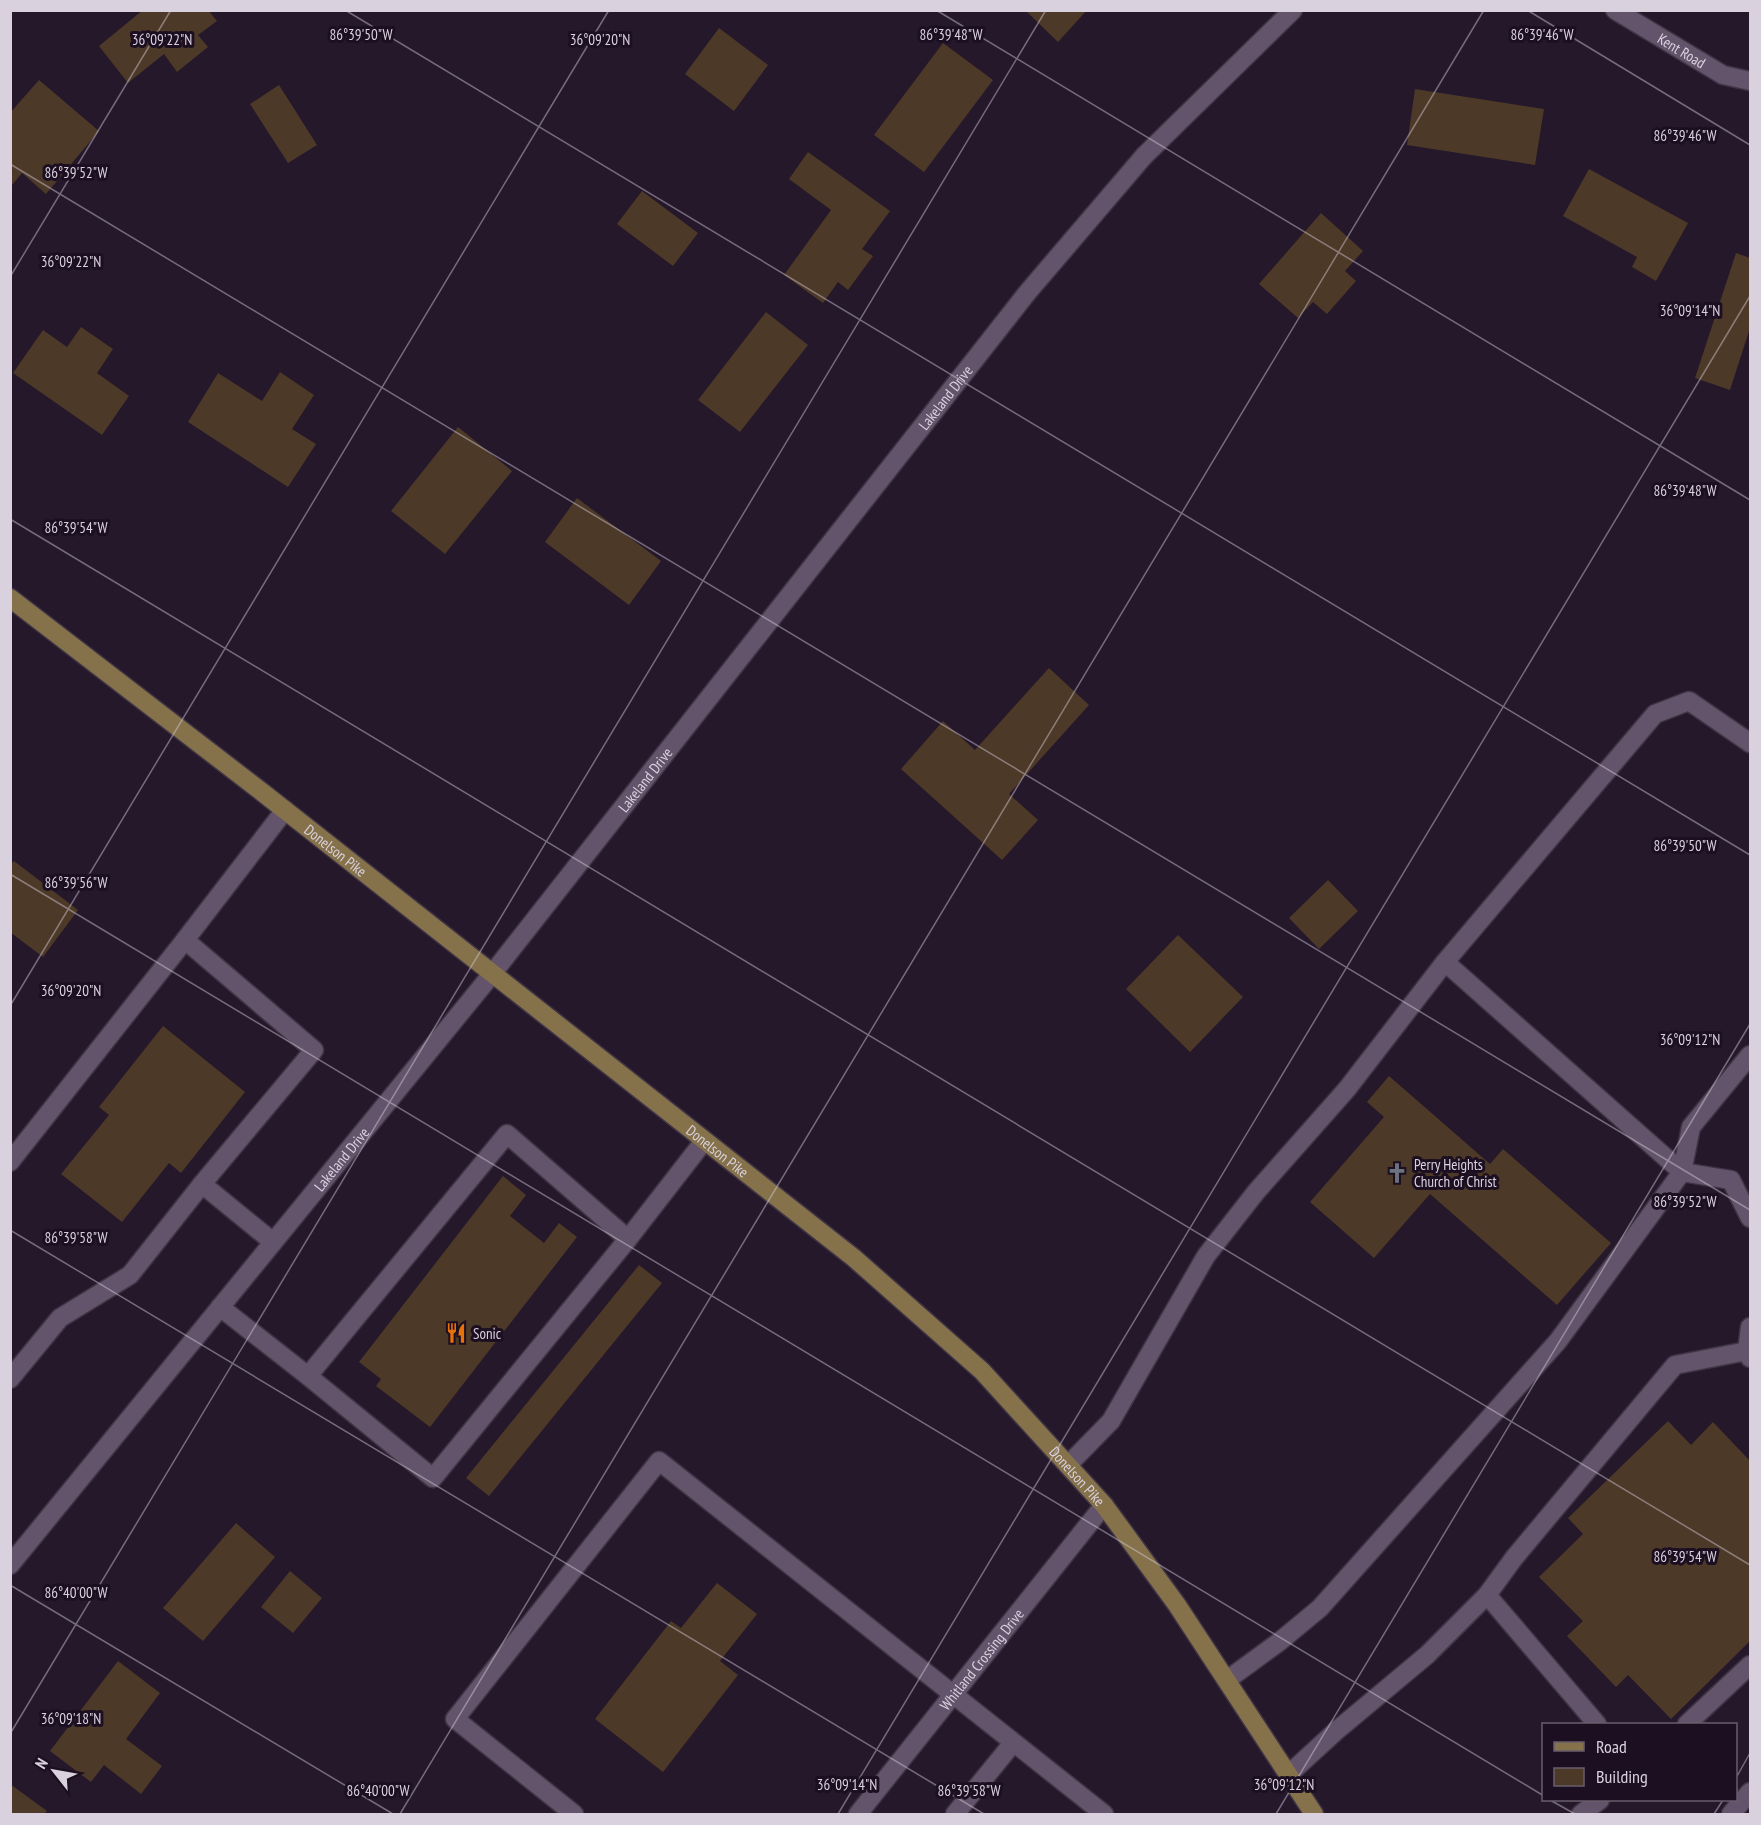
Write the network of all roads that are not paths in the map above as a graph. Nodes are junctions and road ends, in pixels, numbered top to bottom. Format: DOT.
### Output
graph roads {
  1 [pos="1293,10"];
  2 [pos="1615,10"];
  3 [pos="1750,81"];
  4 [pos="10,598"];
  5 [pos="1750,743"];
  6 [pos="285,810"];
  7 [pos="185,940"];
  8 [pos="1445,962"];
  9 [pos="492,975"];
  10 [pos="1750,1055"];
  11 [pos="704,1141"];
  12 [pos="10,1162"];
  13 [pos="1682,1172"];
  14 [pos="202,1184"];
  15 [pos="1750,1218"];
  16 [pos="628,1239"];
  17 [pos="273,1242"];
  18 [pos="220,1307"];
  19 [pos="1750,1327"];
  20 [pos="1749,1354"];
  21 [pos="308,1376"];
  22 [pos="10,1379"];
  23 [pos="1068,1465"];
  24 [pos="1104,1505"];
  25 [pos="10,1565"];
  26 [pos="1487,1595"];
  27 [pos="1750,1665"];
  28 [pos="1227,1680"];
  29 [pos="953,1695"];
  30 [pos="1595,1723"];
  31 [pos="1689,1723"];
  32 [pos="1013,1743"];
  33 [pos="1288,1775"];
  34 [pos="1750,1792"];
  35 [pos="1599,1801"];
  36 [pos="574,1815"];
  37 [pos="858,1815"];
  38 [pos="955,1815"];
  39 [pos="1104,1815"];
  40 [pos="1314,1815"];
  41 [pos="1581,1815"];
  42 [pos="1731,1815"];
  1 -- 9 [label="street, Lakeland Drive"];
  2 -- 3 [label="street, Kent Road"];
  4 -- 6 [label="main road, Donelson Pike"];
  5 -- 8 [label="street"];
  6 -- 7 [label="street"];
  6 -- 9 [label="main road, Donelson Pike"];
  7 -- 12 [label="street"];
  7 -- 14 [label="street"];
  8 -- 13 [label="street"];
  8 -- 23 [label="street"];
  9 -- 11 [label="main road, Donelson Pike"];
  9 -- 17 [label="street, Lakeland Drive"];
  10 -- 13 [label="street"];
  11 -- 16 [label="street"];
  11 -- 23 [label="main road, Donelson Pike"];
  13 -- 15 [label="street"];
  13 -- 28 [label="street"];
  14 -- 17 [label="street"];
  14 -- 22 [label="street"];
  16 -- 21 [label="street"];
  16 -- 21 [label="street"];
  17 -- 18 [label="street, Lakeland Drive"];
  18 -- 21 [label="street"];
  18 -- 25 [label="street, Lakeland Drive"];
  19 -- 20 [label="street"];
  20 -- 26 [label="street"];
  23 -- 24 [label="main road, Donelson Pike"];
  24 -- 28 [label="main road, Donelson Pike"];
  24 -- 29 [label="street, Whitland Crossing Drive"];
  26 -- 30 [label="street"];
  26 -- 33 [label="street"];
  27 -- 31 [label="street"];
  28 -- 33 [label="main road, Donelson Pike"];
  29 -- 32 [label="street"];
  29 -- 36 [label="street"];
  29 -- 37 [label="street, Whitland Crossing Drive"];
  32 -- 38 [label="street"];
  32 -- 39 [label="street"];
  33 -- 40 [label="main road, Donelson Pike"];
  34 -- 42 [label="street"];
  35 -- 41 [label="street"];
}
